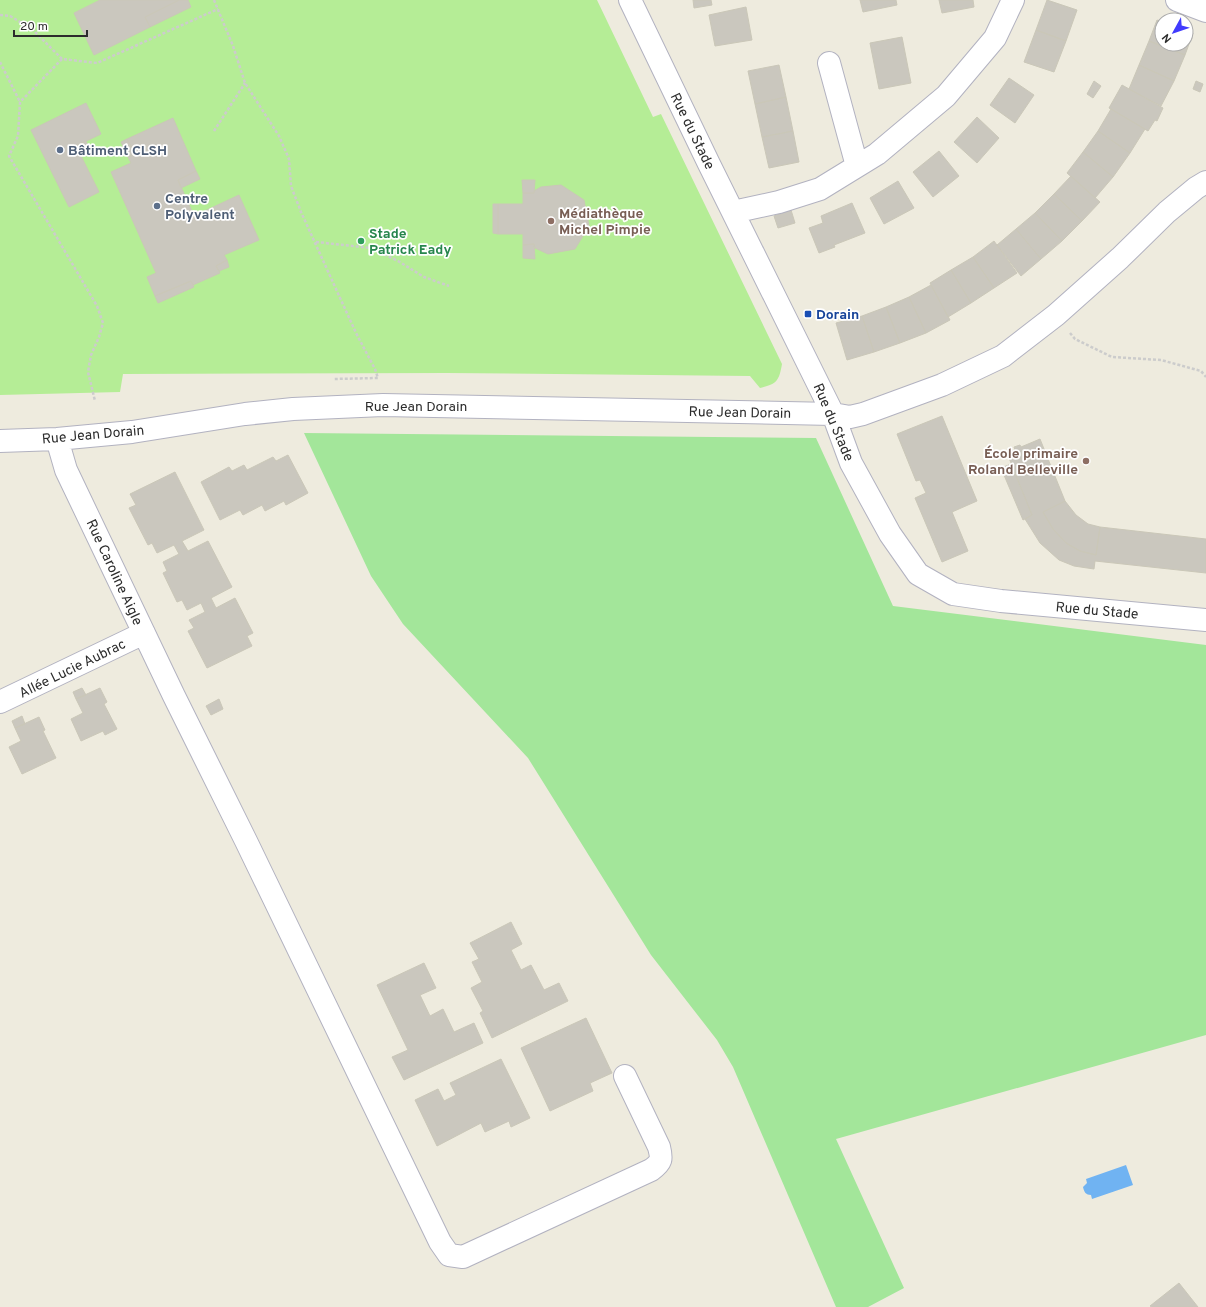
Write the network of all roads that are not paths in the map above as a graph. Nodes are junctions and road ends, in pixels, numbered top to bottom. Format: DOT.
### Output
graph roads {
  1 [pos="630,0"];
  2 [pos="1013,0"];
  3 [pos="1177,0"];
  4 [pos="1206,10"];
  5 [pos="829,63"];
  6 [pos="858,166"];
  7 [pos="1206,182"];
  8 [pos="733,212"];
  9 [pos="833,414"];
  10 [pos="57,439"];
  11 [pos="0,441"];
  12 [pos="1206,620"];
  13 [pos="144,633"];
  14 [pos="0,702"];
  15 [pos="625,1076"];
  1 -- 8 [label="street, Rue du Stade"];
  2 -- 6 [label="street"];
  3 -- 4 [label="street"];
  5 -- 6 [label="street"];
  6 -- 8 [label="street"];
  7 -- 9 [label="street, Rue Jean Dorain"];
  8 -- 9 [label="street, Rue du Stade"];
  9 -- 10 [label="street, Rue Jean Dorain"];
  9 -- 12 [label="street, Rue du Stade"];
  10 -- 11 [label="street, Rue Jean Dorain"];
  10 -- 13 [label="street, Rue Caroline Aigle"];
  13 -- 14 [label="street, Allée Lucie Aubrac"];
  13 -- 15 [label="street, Rue Caroline Aigle"];
}
